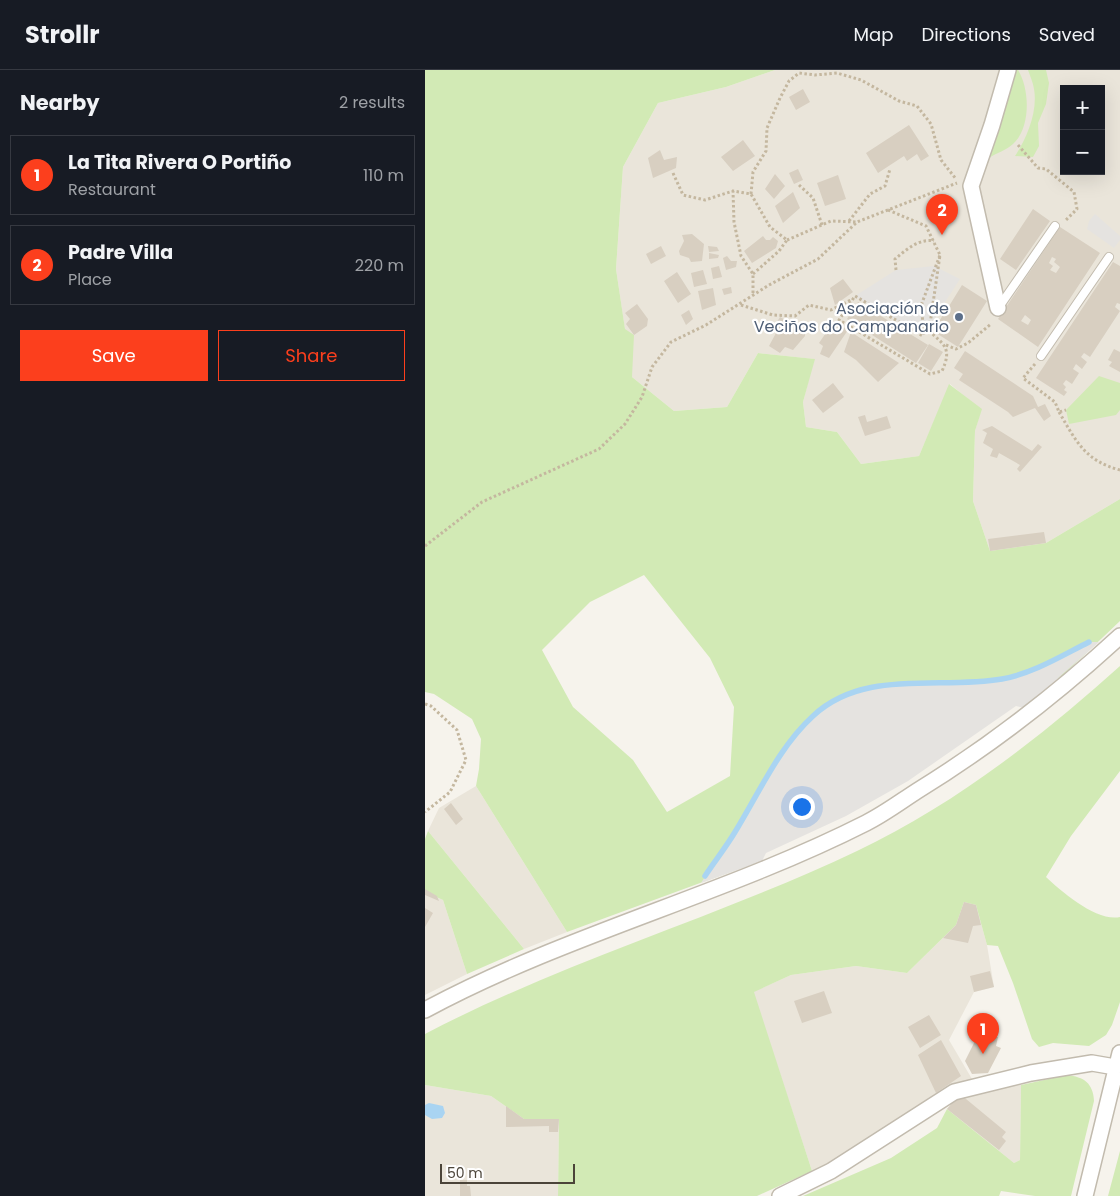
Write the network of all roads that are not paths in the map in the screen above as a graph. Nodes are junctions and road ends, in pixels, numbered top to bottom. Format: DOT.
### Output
graph roads {
  1 [pos="1007,70"];
  2 [pos="1055,226"];
  3 [pos="1109,257"];
  4 [pos="998,308"];
  5 [pos="1041,356"];
  6 [pos="1120,636"];
  7 [pos="425,1010"];
  8 [pos="1118,1060"];
  9 [pos="780,1196"];
  10 [pos="1085,1196"];
  1 -- 4 [label="street"];
  2 -- 4 [label="lane"];
  3 -- 5 [label="lane"];
  6 -- 7 [label="street"];
  8 -- 9 [label="street"];
  8 -- 10 [label="street"];
}
